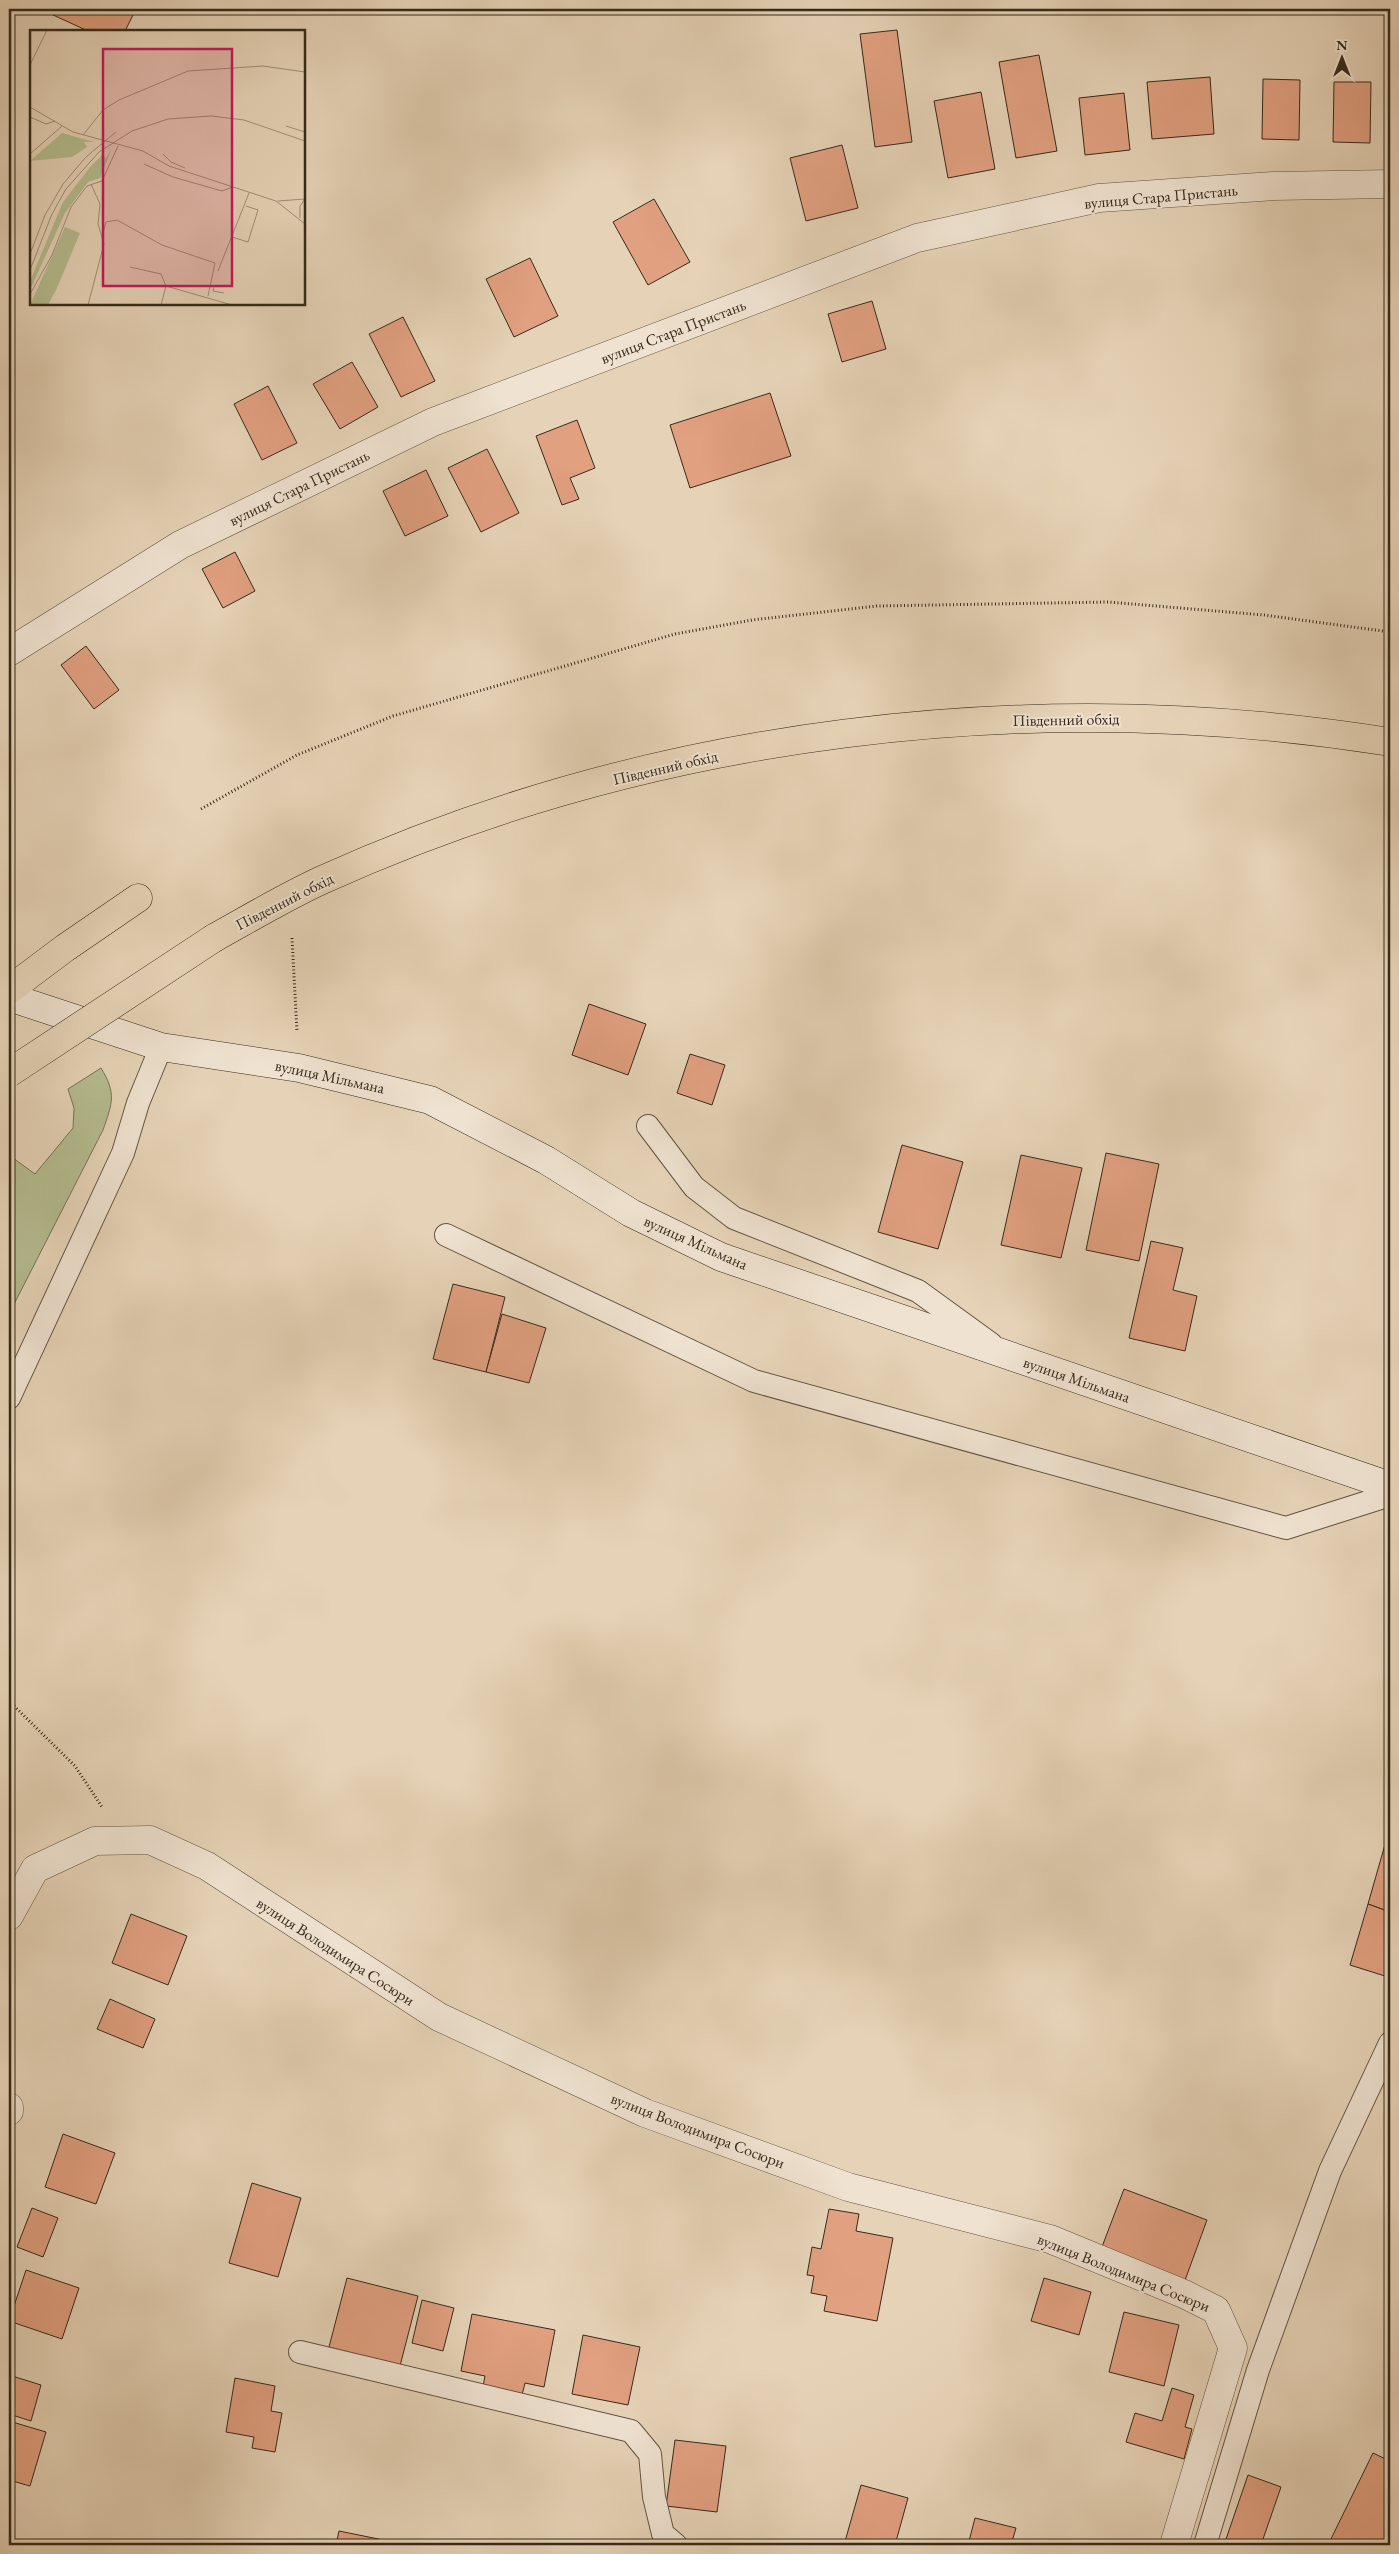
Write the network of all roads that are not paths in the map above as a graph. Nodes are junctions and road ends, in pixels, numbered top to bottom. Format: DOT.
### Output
graph roads {
  1 [pos="1390,184"];
  2 [pos="9,652"];
  3 [pos="1390,742"];
  4 [pos="138,898"];
  5 [pos="9,990"];
  6 [pos="9,997"];
  7 [pos="161,1047"];
  8 [pos="9,1073"];
  9 [pos="648,1126"];
  10 [pos="446,1235"];
  11 [pos="1004,1354"];
  12 [pos="9,1398"];
  13 [pos="1390,1486"];
  14 [pos="1390,1495"];
  15 [pos="9,1916"];
  16 [pos="1390,2043"];
  17 [pos="9,2107"];
  18 [pos="9,2111"];
  19 [pos="300,2352"];
  20 [pos="676,2545"];
  21 [pos="1174,2545"];
  22 [pos="1205,2545"];
  1 -- 2 [label="street, вулиця Стара Пристань"];
  3 -- 8 [label="main road, Південний обхід, bridge"];
  4 -- 5 [label="main road"];
  6 -- 7 [label="street, вулиця Мільмана"];
  7 -- 11 [label="street, вулиця Мільмана"];
  7 -- 12 [label="lane"];
  9 -- 11 [label="lane"];
  10 -- 14 [label="lane"];
  11 -- 13 [label="street, вулиця Мільмана"];
  15 -- 21 [label="street, вулиця Володимира Сосюри"];
  16 -- 22 [label="lane"];
  17 -- 18 [label="street"];
  19 -- 20 [label="lane"];
}
